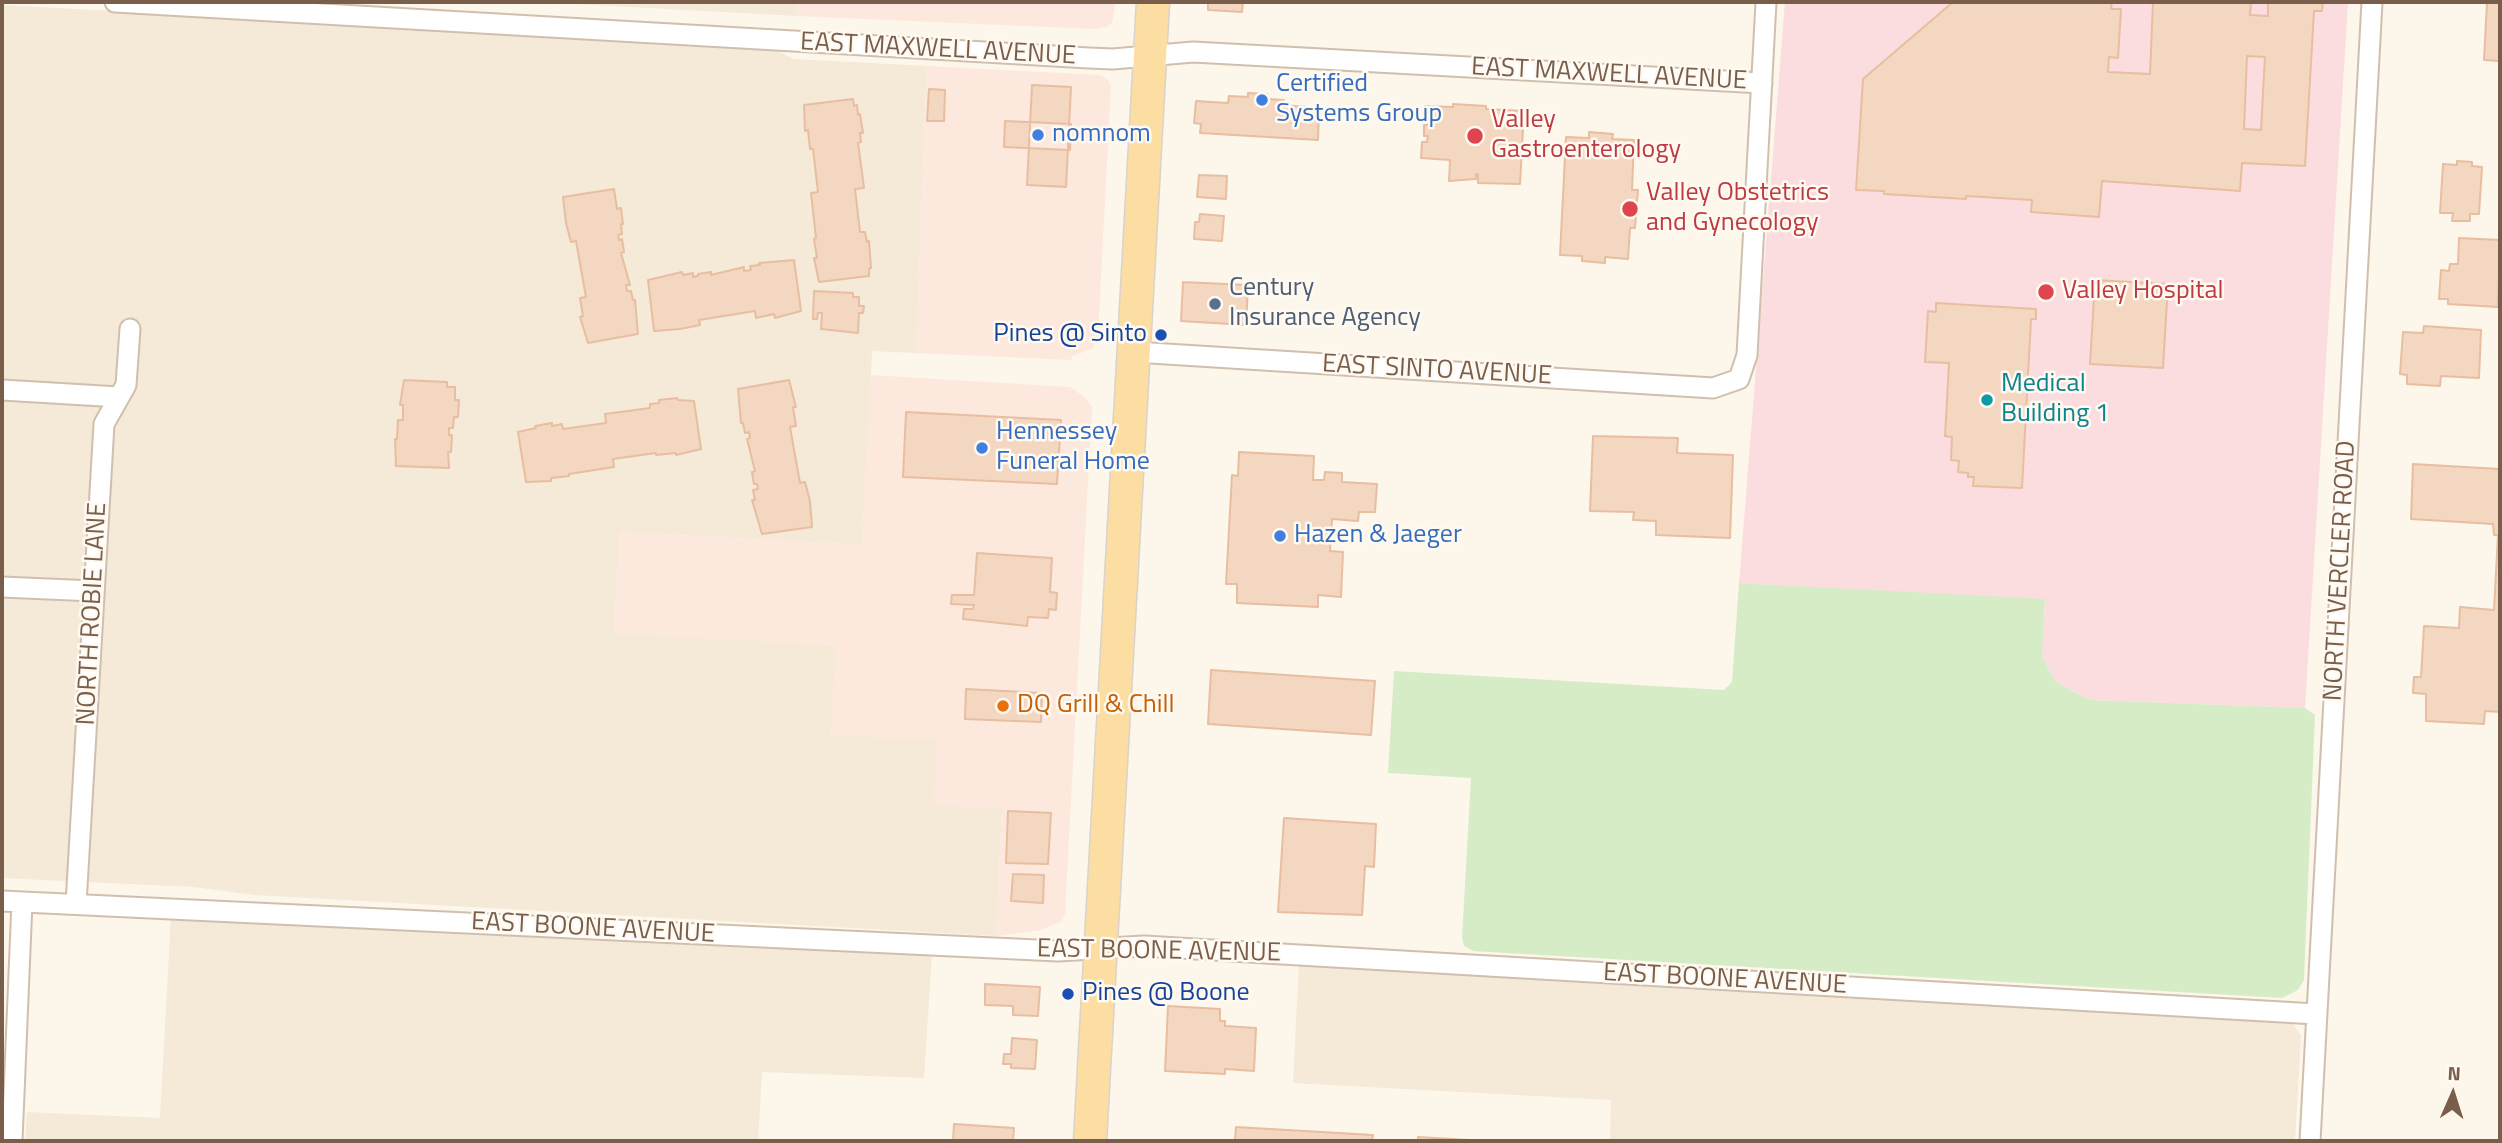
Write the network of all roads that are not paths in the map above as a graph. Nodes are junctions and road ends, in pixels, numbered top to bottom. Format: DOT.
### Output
graph roads {
  1 [pos="115,2"];
  2 [pos="1153,2"];
  3 [pos="1766,2"];
  4 [pos="2372,2"];
  5 [pos="1150,55"];
  6 [pos="1762,83"];
  7 [pos="130,329"];
  8 [pos="1133,352"];
  9 [pos="2,390"];
  10 [pos="119,397"];
  11 [pos="2,587"];
  12 [pos="94,591"];
  13 [pos="2,901"];
  14 [pos="22,902"];
  15 [pos="76,904"];
  16 [pos="1101,947"];
  17 [pos="2316,1014"];
  18 [pos="12,1141"];
  19 [pos="1090,1141"];
  20 [pos="2310,1141"];
  1 -- 5 [label="street, EAST MAXWELL AVENUE"];
  2 -- 5 [label="main road"];
  3 -- 6 [label="street"];
  4 -- 17 [label="street, NORTH VERCLER ROAD"];
  5 -- 6 [label="street, EAST MAXWELL AVENUE"];
  5 -- 8 [label="main road"];
  6 -- 8 [label="street, EAST SINTO AVENUE"];
  7 -- 10 [label="street, NORTH ROBIE LANE"];
  8 -- 16 [label="main road"];
  9 -- 10 [label="street"];
  10 -- 12 [label="street, NORTH ROBIE LANE"];
  11 -- 12 [label="street"];
  12 -- 15 [label="street, NORTH ROBIE LANE"];
  13 -- 14 [label="street, EAST BOONE AVENUE"];
  14 -- 15 [label="street, EAST BOONE AVENUE"];
  14 -- 18 [label="street"];
  15 -- 16 [label="street, EAST BOONE AVENUE"];
  16 -- 17 [label="street, EAST BOONE AVENUE"];
  16 -- 19 [label="main road"];
  17 -- 20 [label="street, NORTH VERCLER ROAD"];
}
